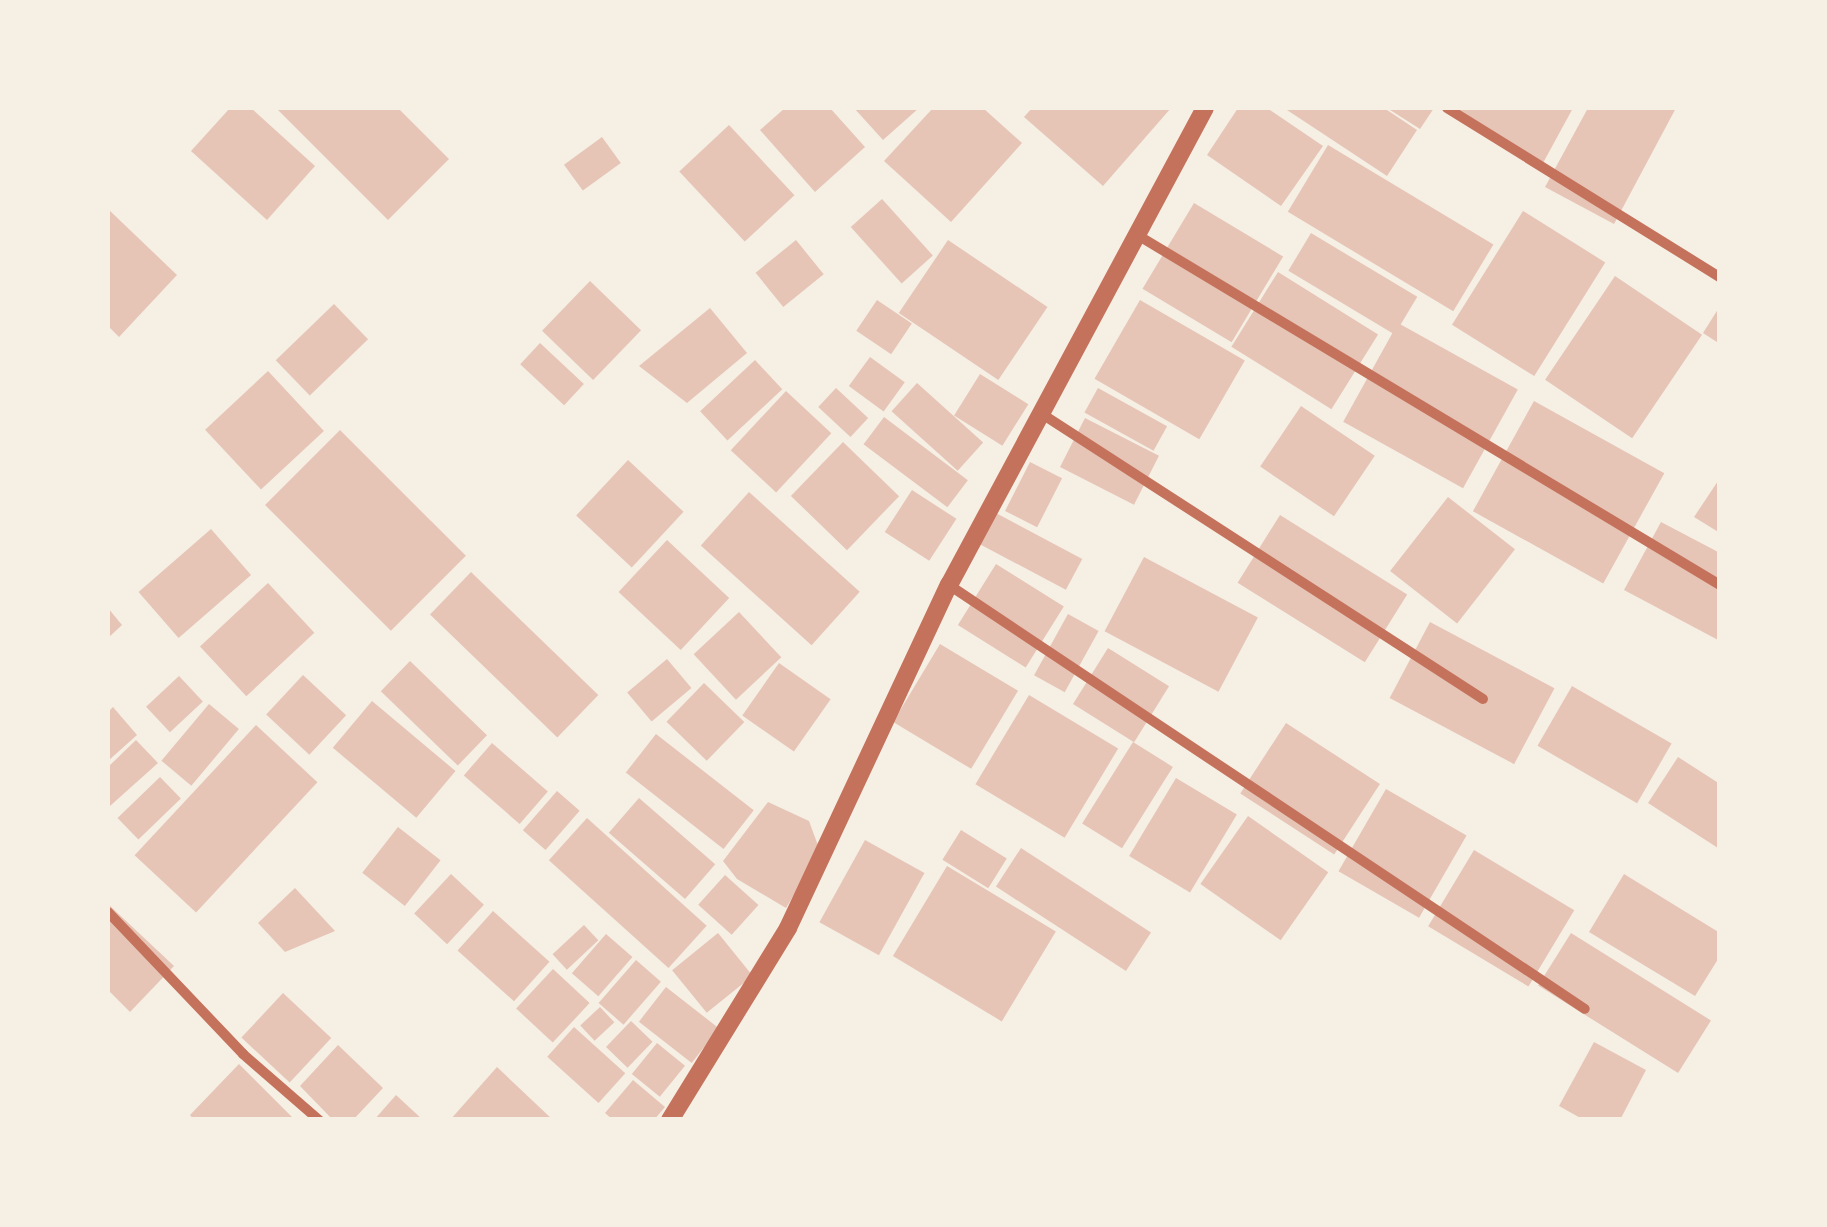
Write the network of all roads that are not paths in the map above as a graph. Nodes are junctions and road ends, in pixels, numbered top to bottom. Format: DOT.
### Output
graph roads {
  1 [pos="1205,108"];
  2 [pos="1447,108"];
  3 [pos="1139,236"];
  4 [pos="1720,278"];
  5 [pos="1042,414"];
  6 [pos="949,584"];
  7 [pos="1720,585"];
  8 [pos="1483,699"];
  9 [pos="108,912"];
  10 [pos="1585,1008"];
  11 [pos="319,1120"];
  12 [pos="670,1120"];
  1 -- 3 [label="street"];
  2 -- 4 [label="street"];
  3 -- 5 [label="street"];
  3 -- 7 [label="street"];
  5 -- 6 [label="street"];
  5 -- 8 [label="street"];
  6 -- 10 [label="street"];
  6 -- 12 [label="street"];
  9 -- 11 [label="street"];
}
